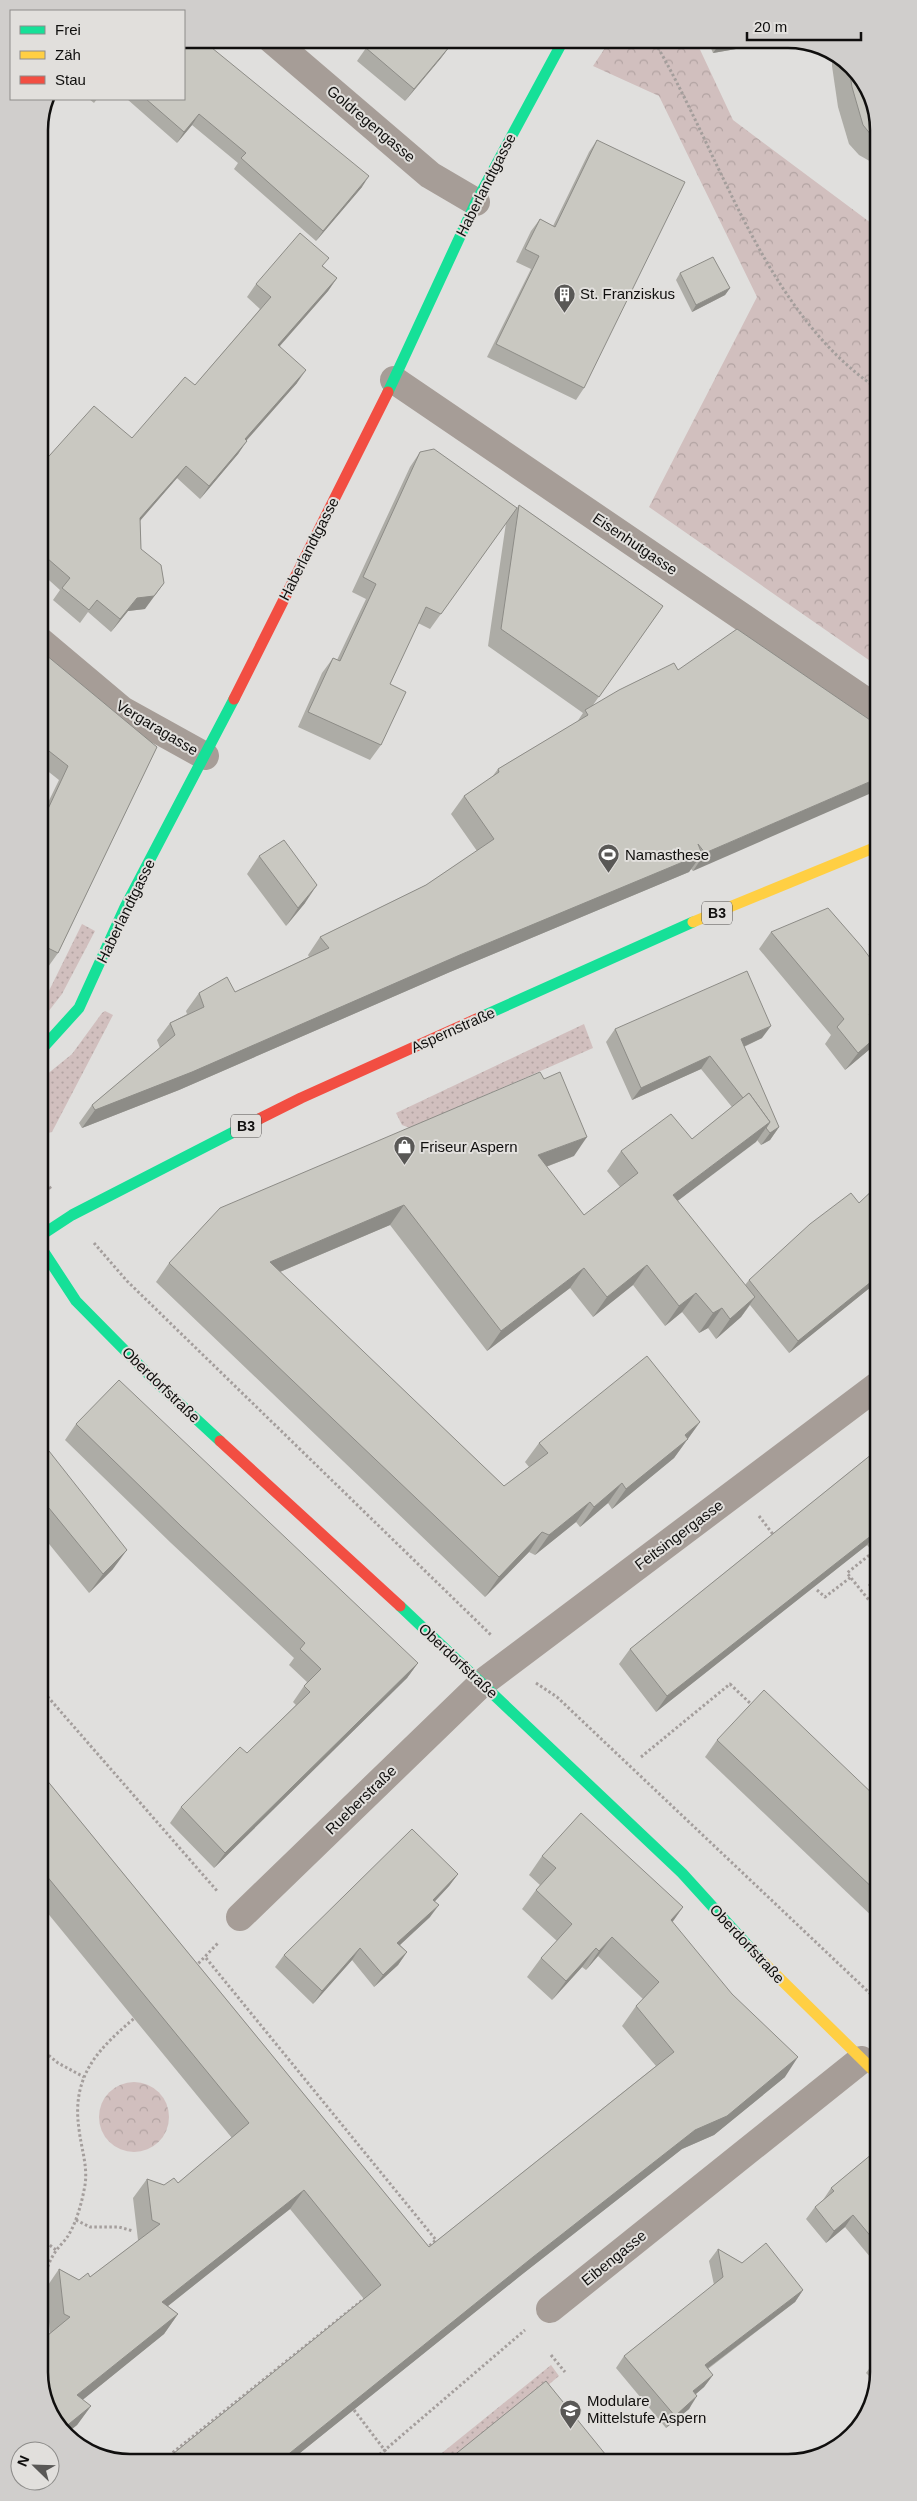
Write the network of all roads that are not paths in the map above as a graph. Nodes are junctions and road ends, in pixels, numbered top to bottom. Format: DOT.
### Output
graph roads {
  1 [pos="282,48"];
  2 [pos="559,48"];
  3 [pos="476,202"];
  4 [pos="394,380"];
  5 [pos="48,648"];
  6 [pos="870,704"];
  7 [pos="205,756"];
  8 [pos="870,849"];
  9 [pos="48,1042"];
  10 [pos="48,1231"];
  11 [pos="48,1258"];
  12 [pos="870,1391"];
  13 [pos="482,1683"];
  14 [pos="240,1918"];
  15 [pos="869,2067"];
  16 [pos="550,2308"];
  1 -- 3 [label="street, Goldregengasse"];
  2 -- 3 [label="street, Haberlandtgasse"];
  3 -- 4 [label="street, Haberlandtgasse"];
  4 -- 6 [label="street, Eisenhutgasse"];
  4 -- 7 [label="street, Haberlandtgasse"];
  5 -- 7 [label="street, Vergaragasse"];
  7 -- 9 [label="street, Haberlandtgasse"];
  8 -- 10 [label="street, Aspernstraße / B3"];
  11 -- 13 [label="street, Oberdorfstraße"];
  12 -- 13 [label="street, Feitsingergasse"];
  13 -- 14 [label="street, Rueberstraße"];
  13 -- 15 [label="street, Oberdorfstraße"];
  15 -- 16 [label="street, Eibengasse"];
}
